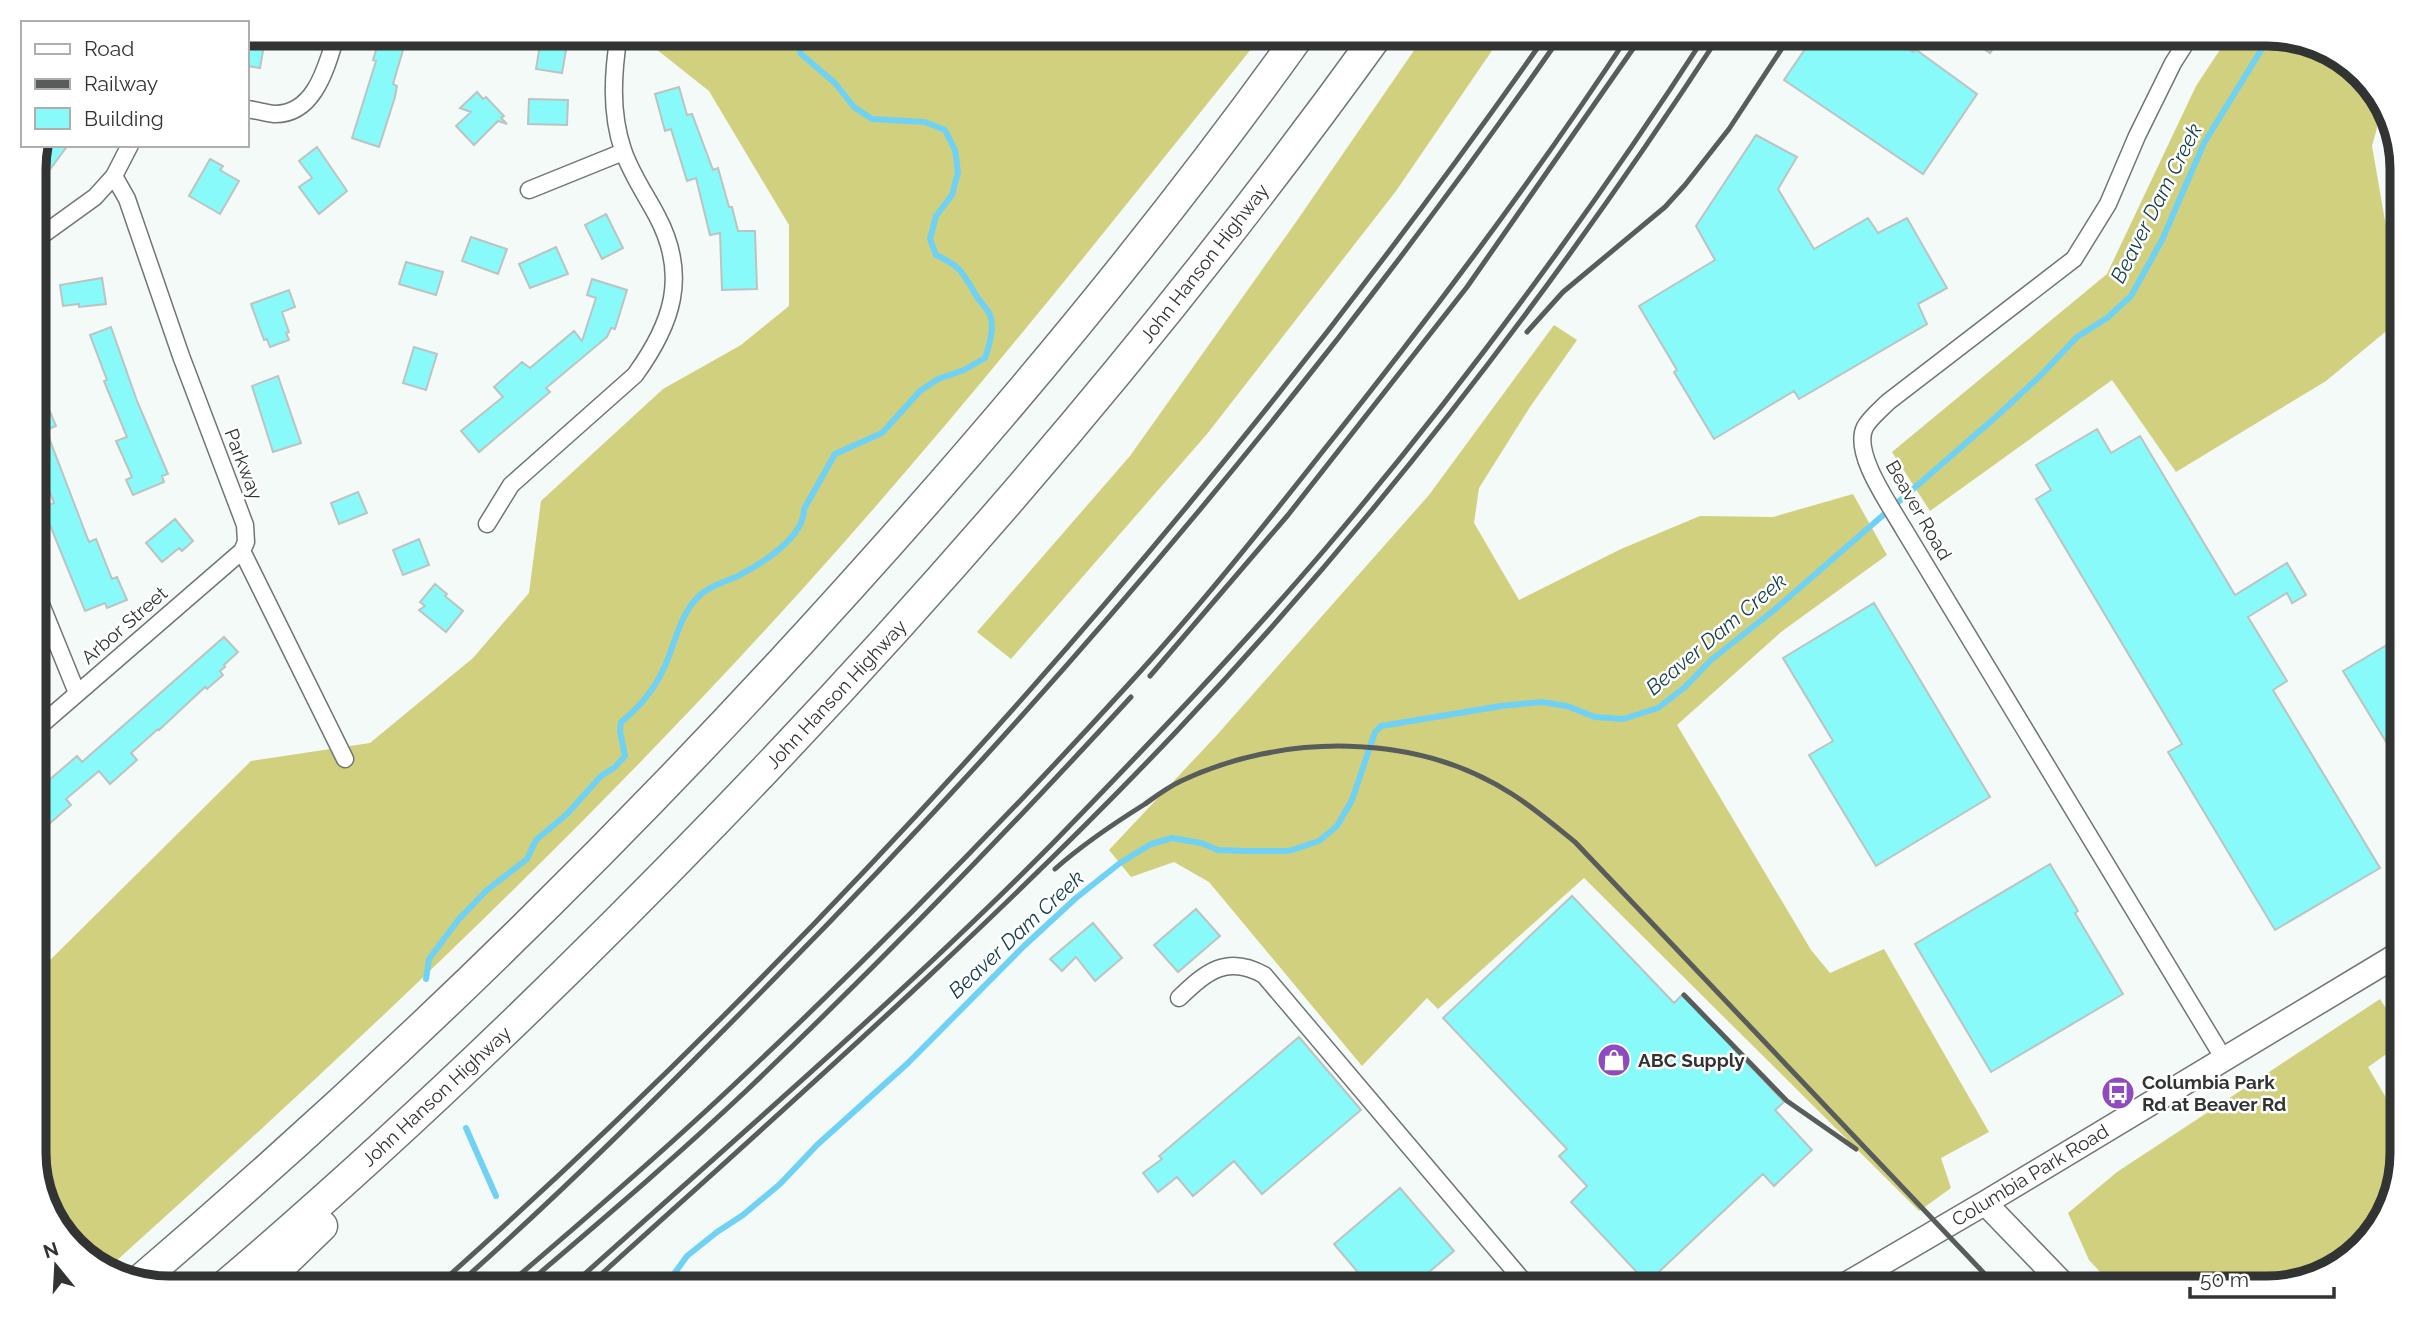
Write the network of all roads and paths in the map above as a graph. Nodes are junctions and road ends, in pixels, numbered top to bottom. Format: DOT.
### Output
graph roads {
  1 [pos="332,46"];
  2 [pos="618,46"];
  3 [pos="1291,46"];
  4 [pos="1369,46"];
  5 [pos="2184,46"];
  6 [pos="248,109"];
  7 [pos="129,147"];
  8 [pos="623,152"];
  9 [pos="114,176"];
  10 [pos="529,190"];
  11 [pos="46,232"];
  12 [pos="487,524"];
  13 [pos="242,551"];
  14 [pos="46,617"];
  15 [pos="77,693"];
  16 [pos="46,720"];
  17 [pos="345,760"];
  18 [pos="584,956"];
  19 [pos="2390,959"];
  20 [pos="1179,998"];
  21 [pos="2224,1059"];
  22 [pos="1985,1203"];
  23 [pos="147,1274"];
  24 [pos="236,1276"];
  25 [pos="271,1276"];
  26 [pos="1519,1276"];
  27 [pos="1860,1276"];
  28 [pos="2055,1276"];
  1 -- 6 [label="street"];
  2 -- 8 [label="street"];
  3 -- 23 [label="highway"];
  4 -- 18 [label="highway, John Hanson Highway"];
  5 -- 21 [label="street, Beaver Road"];
  7 -- 9 [label="street"];
  8 -- 10 [label="street"];
  8 -- 12 [label="street"];
  9 -- 11 [label="street"];
  9 -- 13 [label="street, Parkway"];
  13 -- 15 [label="street, Arbor Street"];
  13 -- 17 [label="street, Parkway"];
  14 -- 15 [label="street"];
  15 -- 16 [label="street, Arbor Street"];
  18 -- 24 [label="highway, John Hanson Highway"];
  18 -- 25 [label="highway"];
  19 -- 21 [label="street, Columbia Park Road"];
  20 -- 26 [label="street"];
  21 -- 22 [label="street, Columbia Park Road"];
  22 -- 27 [label="street, Columbia Park Road"];
  22 -- 28 [label="street"];
}
